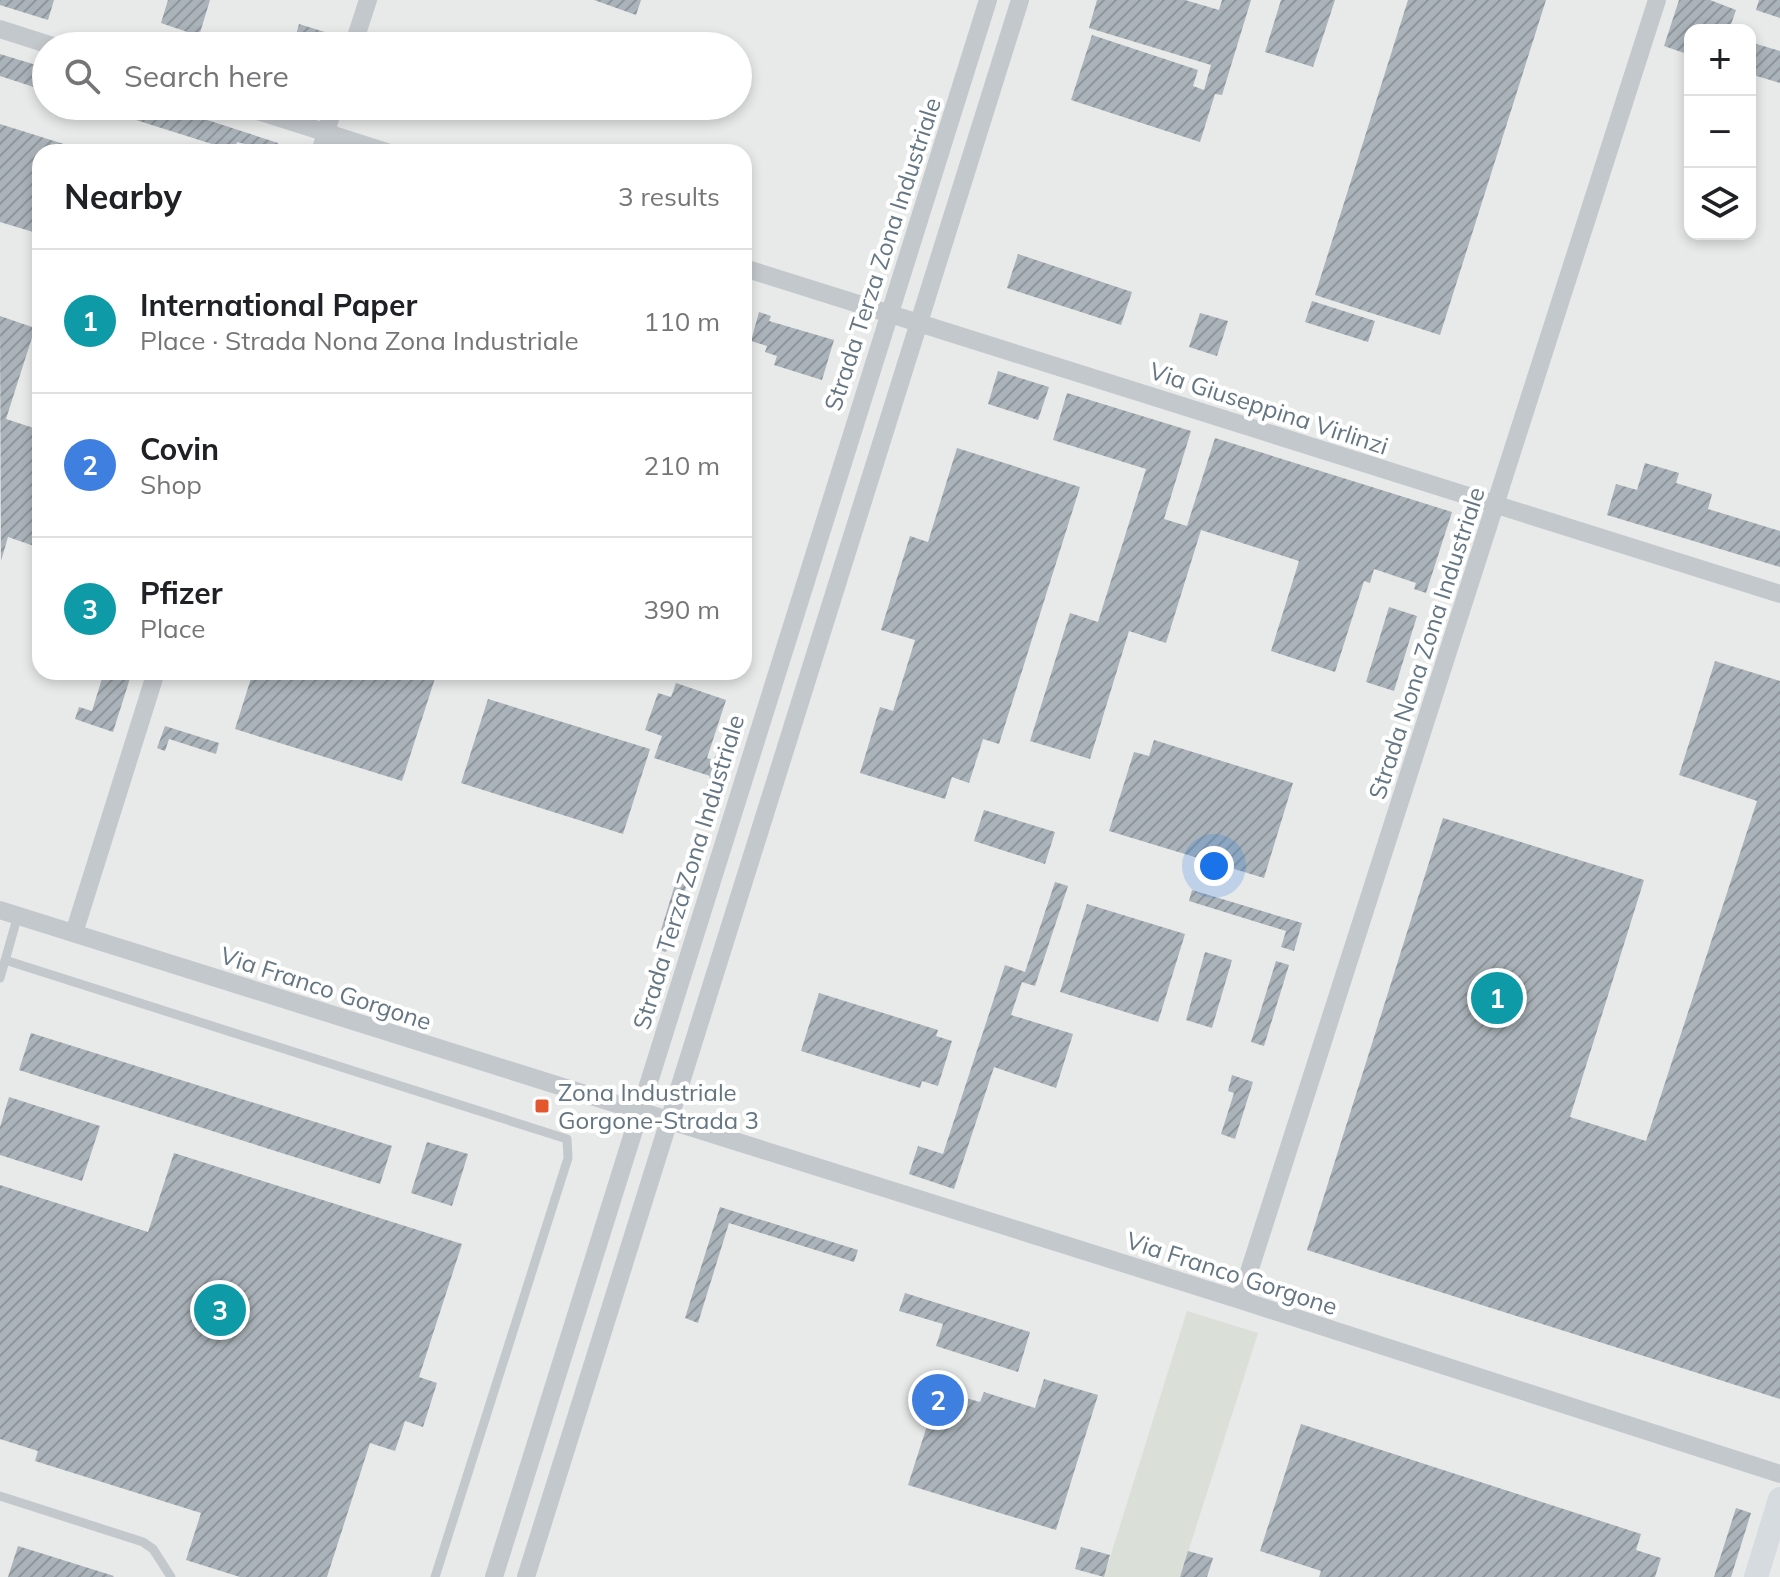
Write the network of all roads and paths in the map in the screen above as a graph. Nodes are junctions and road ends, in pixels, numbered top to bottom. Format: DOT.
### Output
graph roads {
  1 [pos="368,0"];
  2 [pos="988,0"];
  3 [pos="1020,0"];
  4 [pos="1657,0"];
  5 [pos="0,29"];
  6 [pos="358,32"];
  7 [pos="32,39"];
  8 [pos="286,120"];
  9 [pos="330,120"];
  10 [pos="326,133"];
  11 [pos="323,144"];
  12 [pos="361,144"];
  13 [pos="752,270"];
  14 [pos="889,313"];
  15 [pos="919,322"];
  16 [pos="1495,505"];
  17 [pos="1780,594"];
  18 [pos="153,680"];
  19 [pos="9,912"];
  20 [pos="74,933"];
  21 [pos="5,960"];
  22 [pos="0,978"];
  23 [pos="637,1112"];
  24 [pos="668,1122"];
  25 [pos="1240,1300"];
  26 [pos="1780,1474"];
  27 [pos="0,1496"];
  28 [pos="1780,1499"];
  29 [pos="171,1577"];
  30 [pos="435,1577"];
  31 [pos="494,1577"];
  32 [pos="526,1577"];
  33 [pos="1756,1577"];
  1 -- 6 [label="street"];
  2 -- 14 [label="street, Strada Terza Zona Industriale"];
  3 -- 15 [label="street"];
  4 -- 16 [label="street, Strada Nona Zona Industriale"];
  5 -- 7 [label="street"];
  8 -- 10 [label="street"];
  9 -- 10 [label="street"];
  10 -- 11 [label="street"];
  10 -- 12 [label="street"];
  13 -- 14 [label="street, Via Giuseppina Virlinzi"];
  14 -- 15 [label="street, Via Giuseppina Virlinzi"];
  14 -- 23 [label="street, Strada Terza Zona Industriale"];
  15 -- 16 [label="street, Via Giuseppina Virlinzi"];
  15 -- 24 [label="street"];
  16 -- 17 [label="street, Via Giuseppina Virlinzi"];
  16 -- 25 [label="street, Strada Nona Zona Industriale"];
  18 -- 20 [label="street"];
  19 -- 20 [label="street, Via Franco Gorgone"];
  19 -- 21 [label="lane"];
  20 -- 23 [label="street, Via Franco Gorgone"];
  21 -- 22 [label="lane"];
  21 -- 30 [label="lane"];
  23 -- 24 [label="street, Via Franco Gorgone"];
  23 -- 31 [label="street, Strada Terza Zona Industriale"];
  24 -- 25 [label="street, Via Franco Gorgone"];
  24 -- 32 [label="street"];
  25 -- 26 [label="street, Via Franco Gorgone"];
  27 -- 29 [label="lane"];
  28 -- 33 [label="main road"];
}
